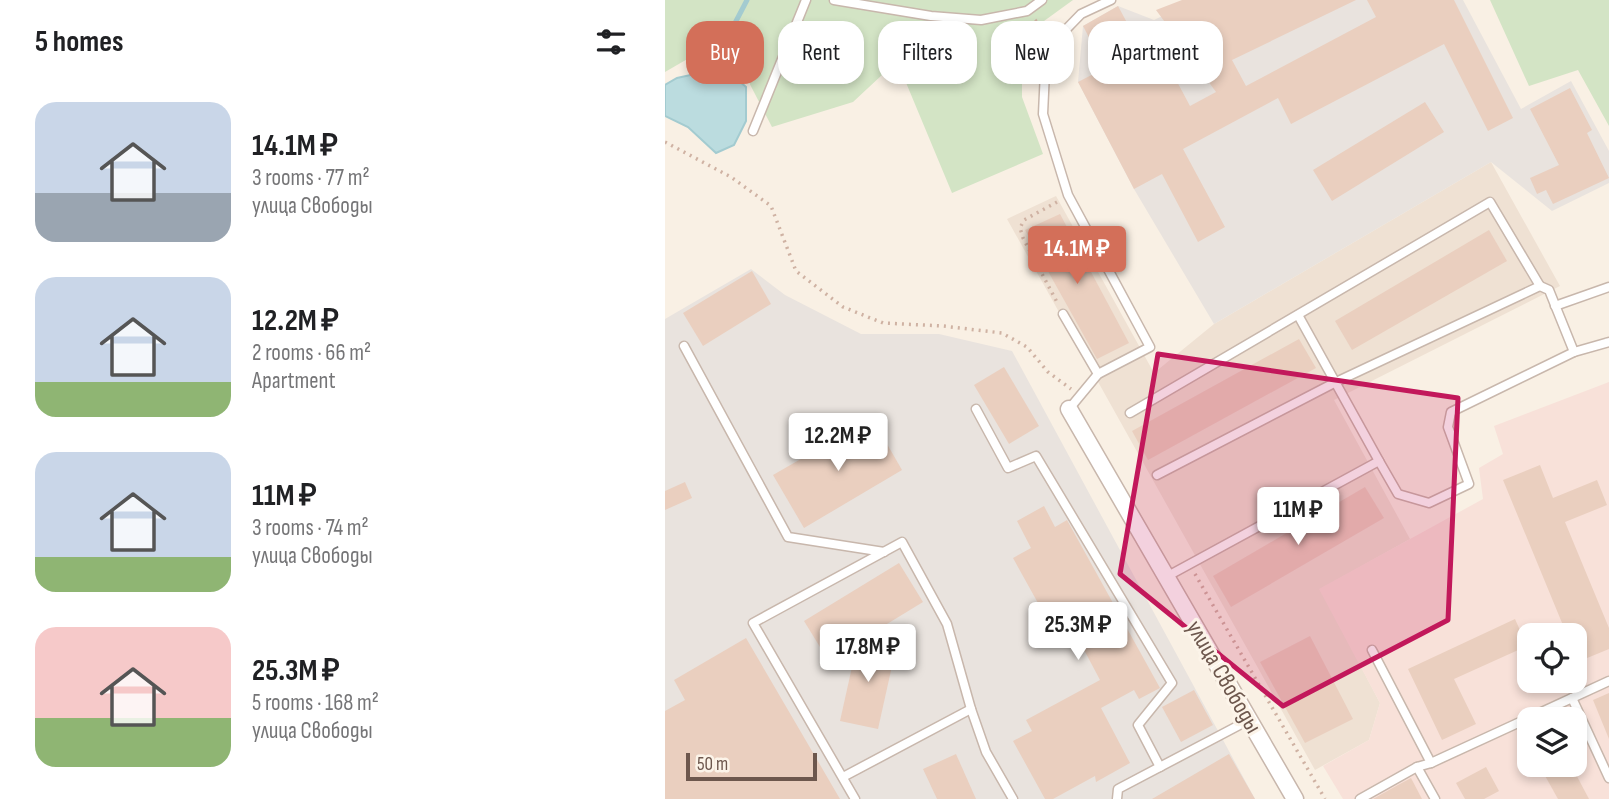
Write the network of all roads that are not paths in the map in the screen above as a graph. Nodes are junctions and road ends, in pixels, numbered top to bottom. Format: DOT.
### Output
graph roads {
  1 [pos="806,0"];
  2 [pos="834,0"];
  3 [pos="1042,0"];
  4 [pos="1111,0"];
  5 [pos="753,131"];
  6 [pos="1540,286"];
  7 [pos="1609,287"];
  8 [pos="1555,306"];
  9 [pos="1063,314"];
  10 [pos="1298,315"];
  11 [pos="1609,342"];
  12 [pos="684,346"];
  13 [pos="1574,352"];
  14 [pos="1098,374"];
  15 [pos="1336,382"];
  16 [pos="1074,402"];
  17 [pos="976,409"];
  18 [pos="1130,414"];
  19 [pos="1379,461"];
  20 [pos="1157,475"];
  21 [pos="884,552"];
  22 [pos="1166,577"];
  23 [pos="1372,650"];
  24 [pos="1609,681"];
  25 [pos="1572,698"];
  26 [pos="971,709"];
  27 [pos="1249,720"];
  28 [pos="1431,763"];
  29 [pos="1160,767"];
  30 [pos="1417,767"];
  31 [pos="843,777"];
  32 [pos="1609,778"];
  33 [pos="855,799"];
  34 [pos="1013,799"];
  35 [pos="1117,799"];
  36 [pos="1295,799"];
  37 [pos="1360,799"];
  38 [pos="1434,799"];
  1 -- 5 [label="lane"];
  2 -- 3 [label="lane"];
  4 -- 14 [label="lane"];
  6 -- 8 [label="lane"];
  6 -- 10 [label="lane"];
  6 -- 15 [label="lane"];
  7 -- 8 [label="lane"];
  8 -- 13 [label="lane"];
  9 -- 14 [label="lane"];
  10 -- 15 [label="lane"];
  10 -- 18 [label="lane"];
  11 -- 13 [label="lane"];
  12 -- 21 [label="lane"];
  13 -- 19 [label="lane"];
  14 -- 16 [label="lane"];
  15 -- 19 [label="lane"];
  15 -- 20 [label="lane"];
  16 -- 22 [label="street, улица Свободы"];
  17 -- 29 [label="lane"];
  19 -- 22 [label="lane"];
  21 -- 26 [label="lane"];
  21 -- 31 [label="lane"];
  22 -- 27 [label="street, улица Свободы"];
  23 -- 28 [label="lane"];
  24 -- 25 [label="lane"];
  25 -- 28 [label="lane"];
  25 -- 32 [label="lane"];
  26 -- 31 [label="lane"];
  26 -- 34 [label="lane"];
  27 -- 29 [label="lane"];
  27 -- 36 [label="street, улица Свободы"];
  28 -- 30 [label="lane"];
  29 -- 35 [label="lane"];
  30 -- 37 [label="lane"];
  30 -- 38 [label="lane"];
  31 -- 33 [label="lane"];
}
